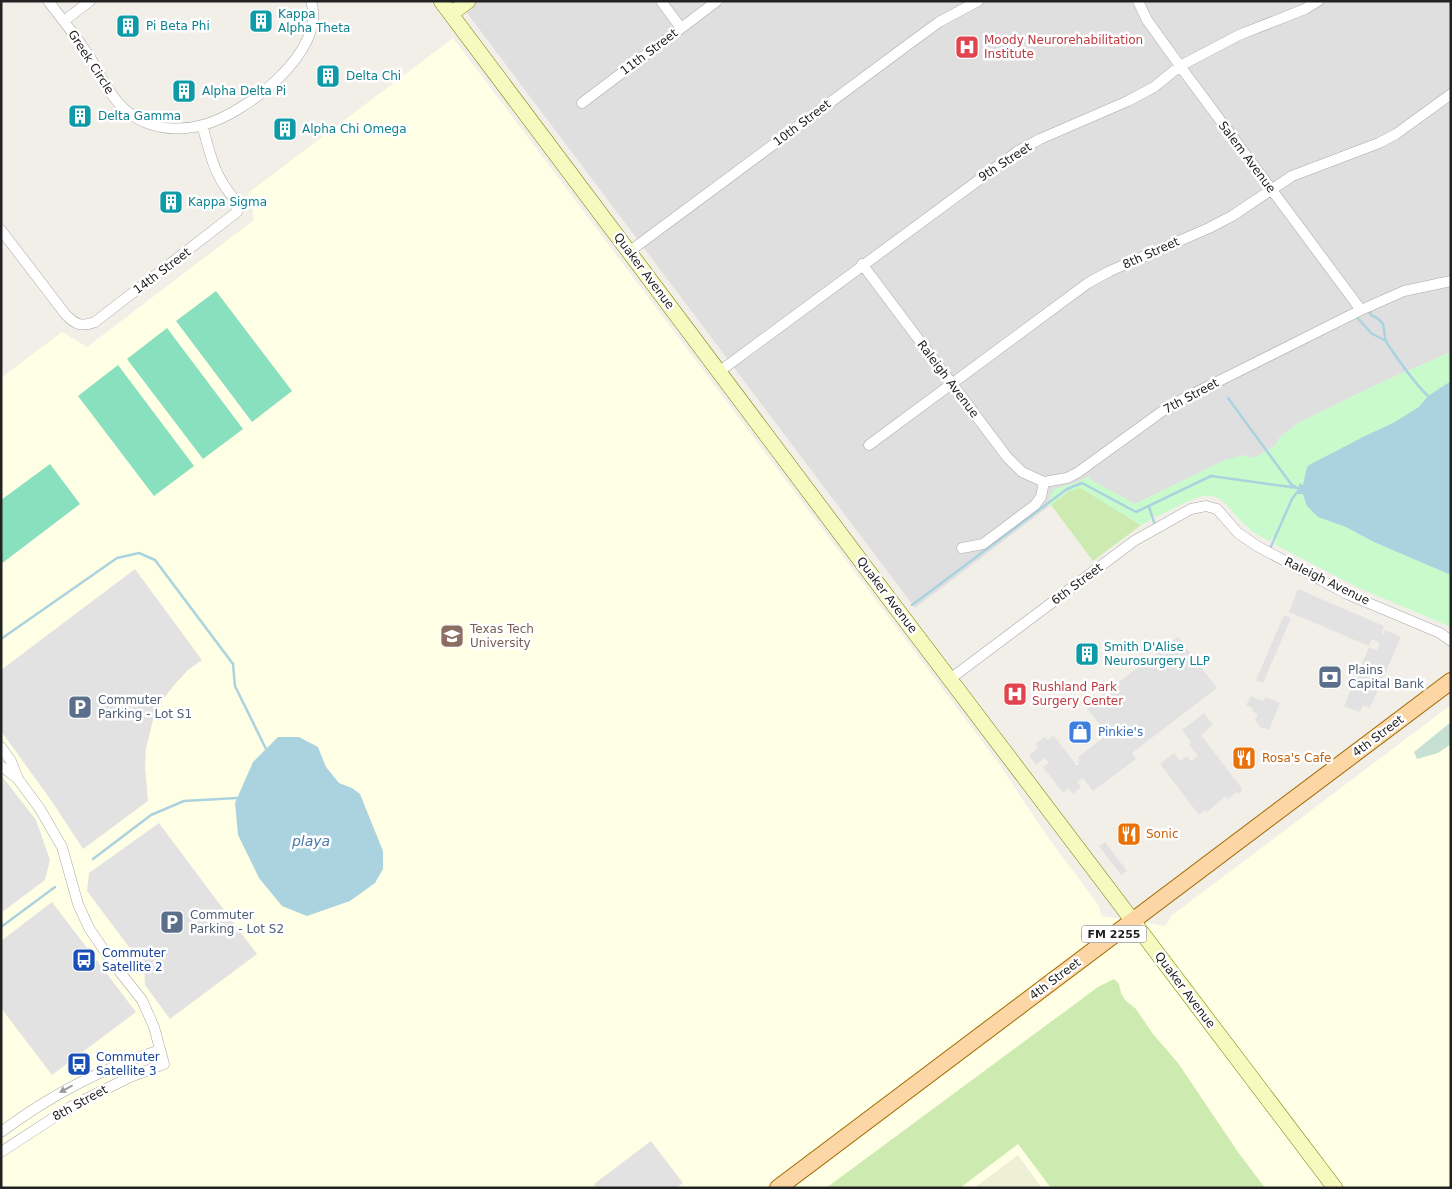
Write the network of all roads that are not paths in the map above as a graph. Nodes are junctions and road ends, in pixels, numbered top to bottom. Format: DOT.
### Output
graph roads {
  1 [pos="48,1"];
  2 [pos="90,1"];
  3 [pos="311,1"];
  4 [pos="441,1"];
  5 [pos="468,1"];
  6 [pos="661,1"];
  7 [pos="717,1"];
  8 [pos="978,1"];
  9 [pos="1138,1"];
  10 [pos="1318,1"];
  11 [pos="451,14"];
  12 [pos="64,20"];
  13 [pos="681,28"];
  14 [pos="1180,66"];
  15 [pos="1451,94"];
  16 [pos="582,103"];
  17 [pos="202,125"];
  18 [pos="1271,189"];
  19 [pos="1,230"];
  20 [pos="630,252"];
  21 [pos="862,264"];
  22 [pos="1451,281"];
  23 [pos="1361,310"];
  24 [pos="720,371"];
  25 [pos="951,383"];
  26 [pos="869,445"];
  27 [pos="1044,482"];
  28 [pos="1212,508"];
  29 [pos="962,548"];
  30 [pos="1451,641"];
  31 [pos="950,679"];
  32 [pos="1451,681"];
  33 [pos="1,747"];
  34 [pos="1,766"];
  35 [pos="18,779"];
  36 [pos="1133,920"];
  37 [pos="160,1050"];
  38 [pos="1,1132"];
  39 [pos="1,1152"];
  40 [pos="778,1188"];
  41 [pos="1335,1188"];
  1 -- 12 [label="street, Greek Circle"];
  2 -- 12 [label="street, Greek Circle"];
  3 -- 17 [label="street, Greek Circle"];
  4 -- 11 [label="main road, Quaker Avenue"];
  5 -- 11 [label="main road"];
  6 -- 13 [label="street"];
  7 -- 13 [label="street, 11th Street"];
  8 -- 20 [label="street, 10th Street"];
  9 -- 14 [label="street, Salem Avenue"];
  10 -- 14 [label="street, 9th Street"];
  11 -- 20 [label="main road, Quaker Avenue"];
  12 -- 17 [label="street, Greek Circle"];
  13 -- 16 [label="street, 11th Street"];
  14 -- 18 [label="street, Salem Avenue"];
  14 -- 21 [label="street, 9th Street"];
  15 -- 18 [label="street, 8th Street"];
  17 -- 19 [label="street, 14th Street"];
  18 -- 23 [label="street, Salem Avenue"];
  18 -- 25 [label="street, 8th Street"];
  20 -- 24 [label="main road, Quaker Avenue"];
  21 -- 24 [label="street, 9th Street"];
  21 -- 25 [label="street, Raleigh Avenue"];
  22 -- 23 [label="street, 7th Street"];
  23 -- 27 [label="street, 7th Street"];
  24 -- 31 [label="main road, Quaker Avenue"];
  25 -- 26 [label="street, 8th Street"];
  25 -- 27 [label="street, Raleigh Avenue"];
  27 -- 29 [label="street"];
  28 -- 30 [label="street, Raleigh Avenue"];
  28 -- 31 [label="street, 6th Street"];
  31 -- 36 [label="main road, Quaker Avenue"];
  32 -- 36 [label="main road, 4th Street / FM 2255"];
  33 -- 35 [label="street"];
  34 -- 35 [label="street"];
  35 -- 37 [label="street"];
  36 -- 40 [label="main road, 4th Street / FM 2255"];
  36 -- 41 [label="main road, Quaker Avenue"];
  37 -- 38 [label="street, 8th Street, one-way"];
  37 -- 39 [label="street, 8th Street"];
}
